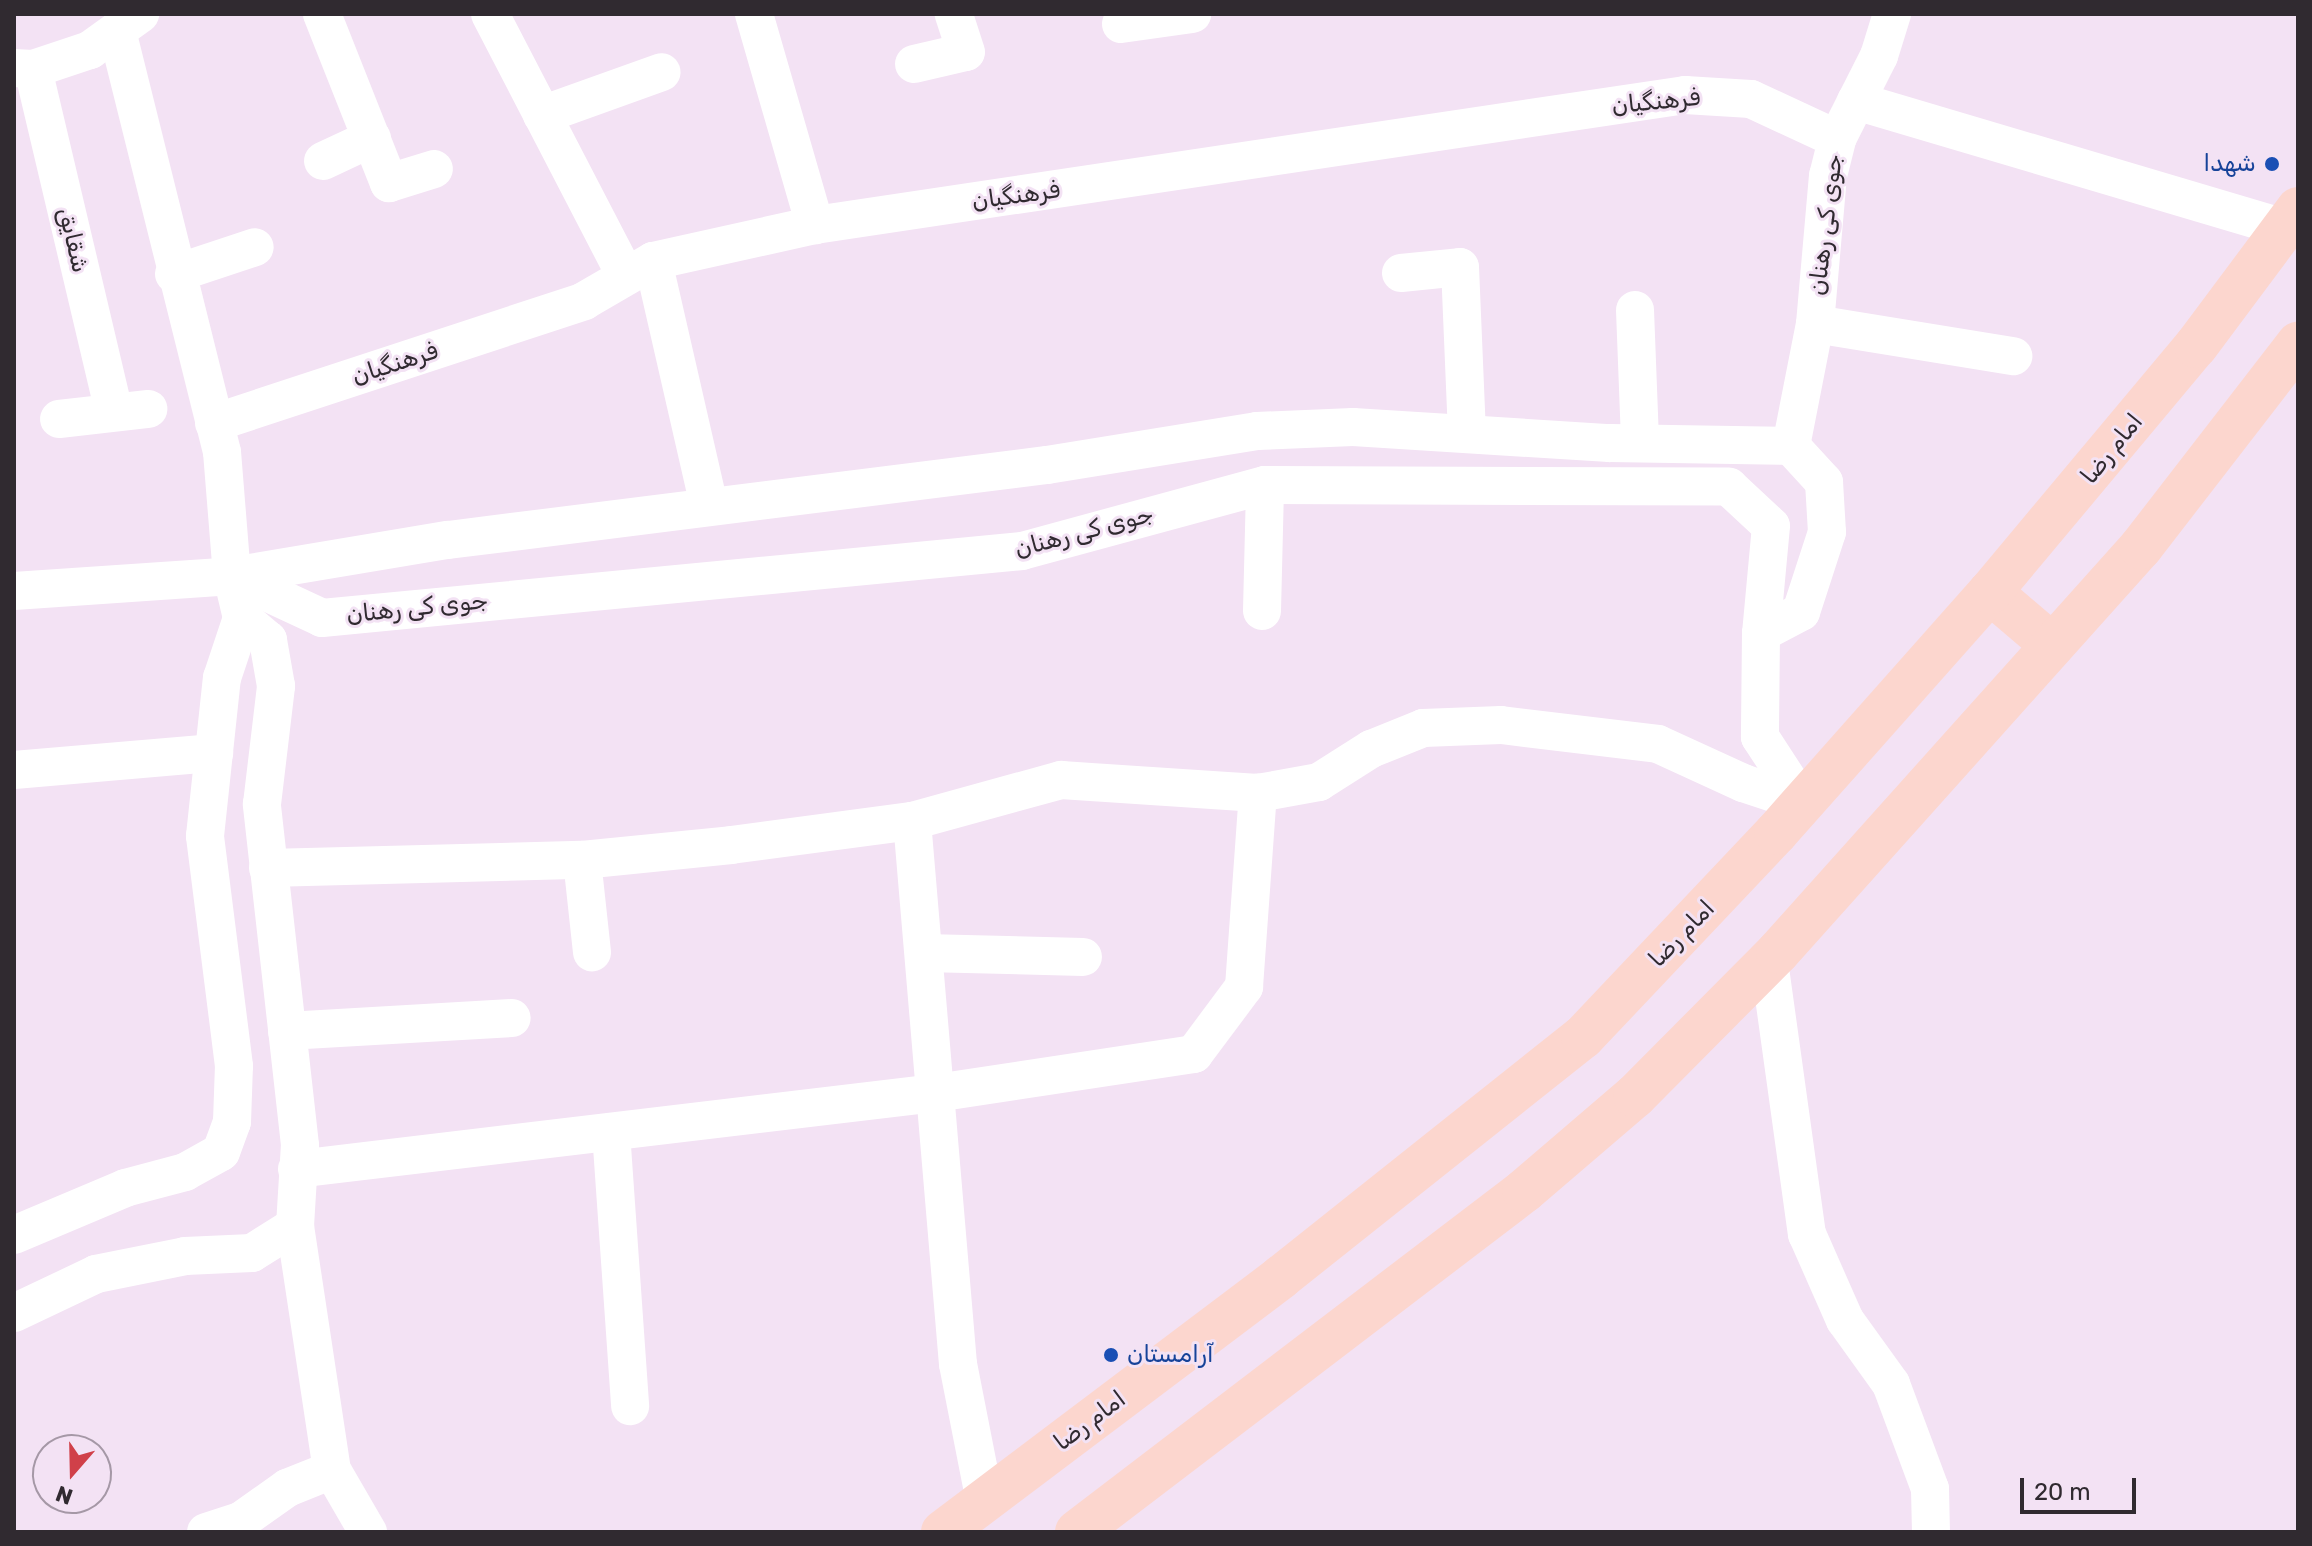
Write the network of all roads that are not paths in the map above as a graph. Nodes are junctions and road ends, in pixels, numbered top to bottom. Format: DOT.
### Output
graph roads {
  1 [pos="322,14"];
  2 [pos="490,14"];
  3 [pos="754,14"];
  4 [pos="954,14"];
  5 [pos="1192,14"];
  6 [pos="1892,14"];
  7 [pos="128,23"];
  8 [pos="1121,24"];
  9 [pos="914,64"];
  10 [pos="23,68"];
  11 [pos="662,72"];
  12 [pos="1856,101"];
  13 [pos="542,115"];
  14 [pos="372,138"];
  15 [pos="1837,139"];
  16 [pos="323,161"];
  17 [pos="434,169"];
  18 [pos="2291,218"];
  19 [pos="815,225"];
  20 [pos="255,247"];
  21 [pos="640,268"];
  22 [pos="1401,273"];
  23 [pos="174,274"];
  24 [pos="1635,310"];
  25 [pos="1815,324"];
  26 [pos="2298,344"];
  27 [pos="2013,356"];
  28 [pos="59,419"];
  29 [pos="214,423"];
  30 [pos="1467,434"];
  31 [pos="1640,441"];
  32 [pos="1791,446"];
  33 [pos="1265,485"];
  34 [pos="709,505"];
  35 [pos="232,576"];
  36 [pos="14,591"];
  37 [pos="1990,592"];
  38 [pos="1262,611"];
  39 [pos="242,618"];
  40 [pos="1761,633"];
  41 [pos="2052,645"];
  42 [pos="214,753"];
  43 [pos="14,770"];
  44 [pos="1258,793"];
  45 [pos="1803,803"];
  46 [pos="912,821"];
  47 [pos="582,860"];
  48 [pos="268,868"];
  49 [pos="592,952"];
  50 [pos="924,953"];
  51 [pos="1083,957"];
  52 [pos="1769,961"];
  53 [pos="512,1018"];
  54 [pos="287,1031"];
  55 [pos="936,1093"];
  56 [pos="611,1132"];
  57 [pos="297,1169"];
  58 [pos="295,1226"];
  59 [pos="14,1235"];
  60 [pos="14,1313"];
  61 [pos="630,1406"];
  62 [pos="332,1470"];
  63 [pos="985,1501"];
  64 [pos="206,1532"];
  65 [pos="368,1532"];
  66 [pos="943,1532"];
  67 [pos="1077,1532"];
  68 [pos="1931,1532"];
  1 -- 14 [label="street"];
  2 -- 13 [label="street"];
  3 -- 19 [label="street"];
  4 -- 9 [label="street"];
  5 -- 8 [label="street"];
  6 -- 12 [label="street, جوی کی رهنان"];
  7 -- 10 [label="street"];
  7 -- 23 [label="street"];
  10 -- 28 [label="street, شقایق"];
  11 -- 13 [label="street"];
  12 -- 15 [label="street, جوی کی رهنان"];
  12 -- 18 [label="street"];
  13 -- 21 [label="street"];
  14 -- 16 [label="street"];
  14 -- 17 [label="street"];
  15 -- 19 [label="street, فرهنگیان"];
  15 -- 25 [label="street, جوی کی رهنان"];
  18 -- 37 [label="main road, امام رضا"];
  19 -- 21 [label="street, فرهنگیان"];
  20 -- 23 [label="street"];
  21 -- 29 [label="street, فرهنگیان"];
  21 -- 34 [label="street"];
  22 -- 30 [label="street"];
  23 -- 29 [label="street"];
  24 -- 31 [label="street"];
  25 -- 27 [label="street"];
  25 -- 32 [label="street, جوی کی رهنان"];
  26 -- 41 [label="main road"];
  29 -- 35 [label="street"];
  30 -- 31 [label="street"];
  30 -- 34 [label="street"];
  31 -- 32 [label="street"];
  32 -- 40 [label="street"];
  33 -- 35 [label="street, جوی کی رهنان"];
  33 -- 38 [label="street"];
  33 -- 40 [label="street, جوی کی رهنان"];
  34 -- 35 [label="street"];
  35 -- 36 [label="street"];
  35 -- 39 [label="street"];
  37 -- 41 [label="main road"];
  37 -- 45 [label="main road, امام رضا"];
  39 -- 42 [label="street"];
  39 -- 48 [label="street"];
  40 -- 45 [label="street"];
  41 -- 52 [label="main road"];
  42 -- 43 [label="street"];
  42 -- 59 [label="street"];
  44 -- 45 [label="street"];
  44 -- 46 [label="street"];
  44 -- 55 [label="street"];
  45 -- 63 [label="main road, امام رضا"];
  46 -- 47 [label="street"];
  46 -- 50 [label="street"];
  47 -- 48 [label="street"];
  47 -- 49 [label="street"];
  48 -- 54 [label="street"];
  50 -- 51 [label="street"];
  50 -- 55 [label="street"];
  52 -- 67 [label="main road"];
  52 -- 68 [label="street"];
  53 -- 54 [label="street"];
  54 -- 57 [label="street"];
  55 -- 56 [label="street"];
  55 -- 63 [label="street"];
  56 -- 57 [label="street"];
  56 -- 61 [label="street"];
  57 -- 58 [label="street"];
  58 -- 60 [label="street"];
  58 -- 62 [label="street"];
  62 -- 64 [label="street"];
  62 -- 65 [label="street"];
  63 -- 66 [label="main road, امام رضا"];
}
